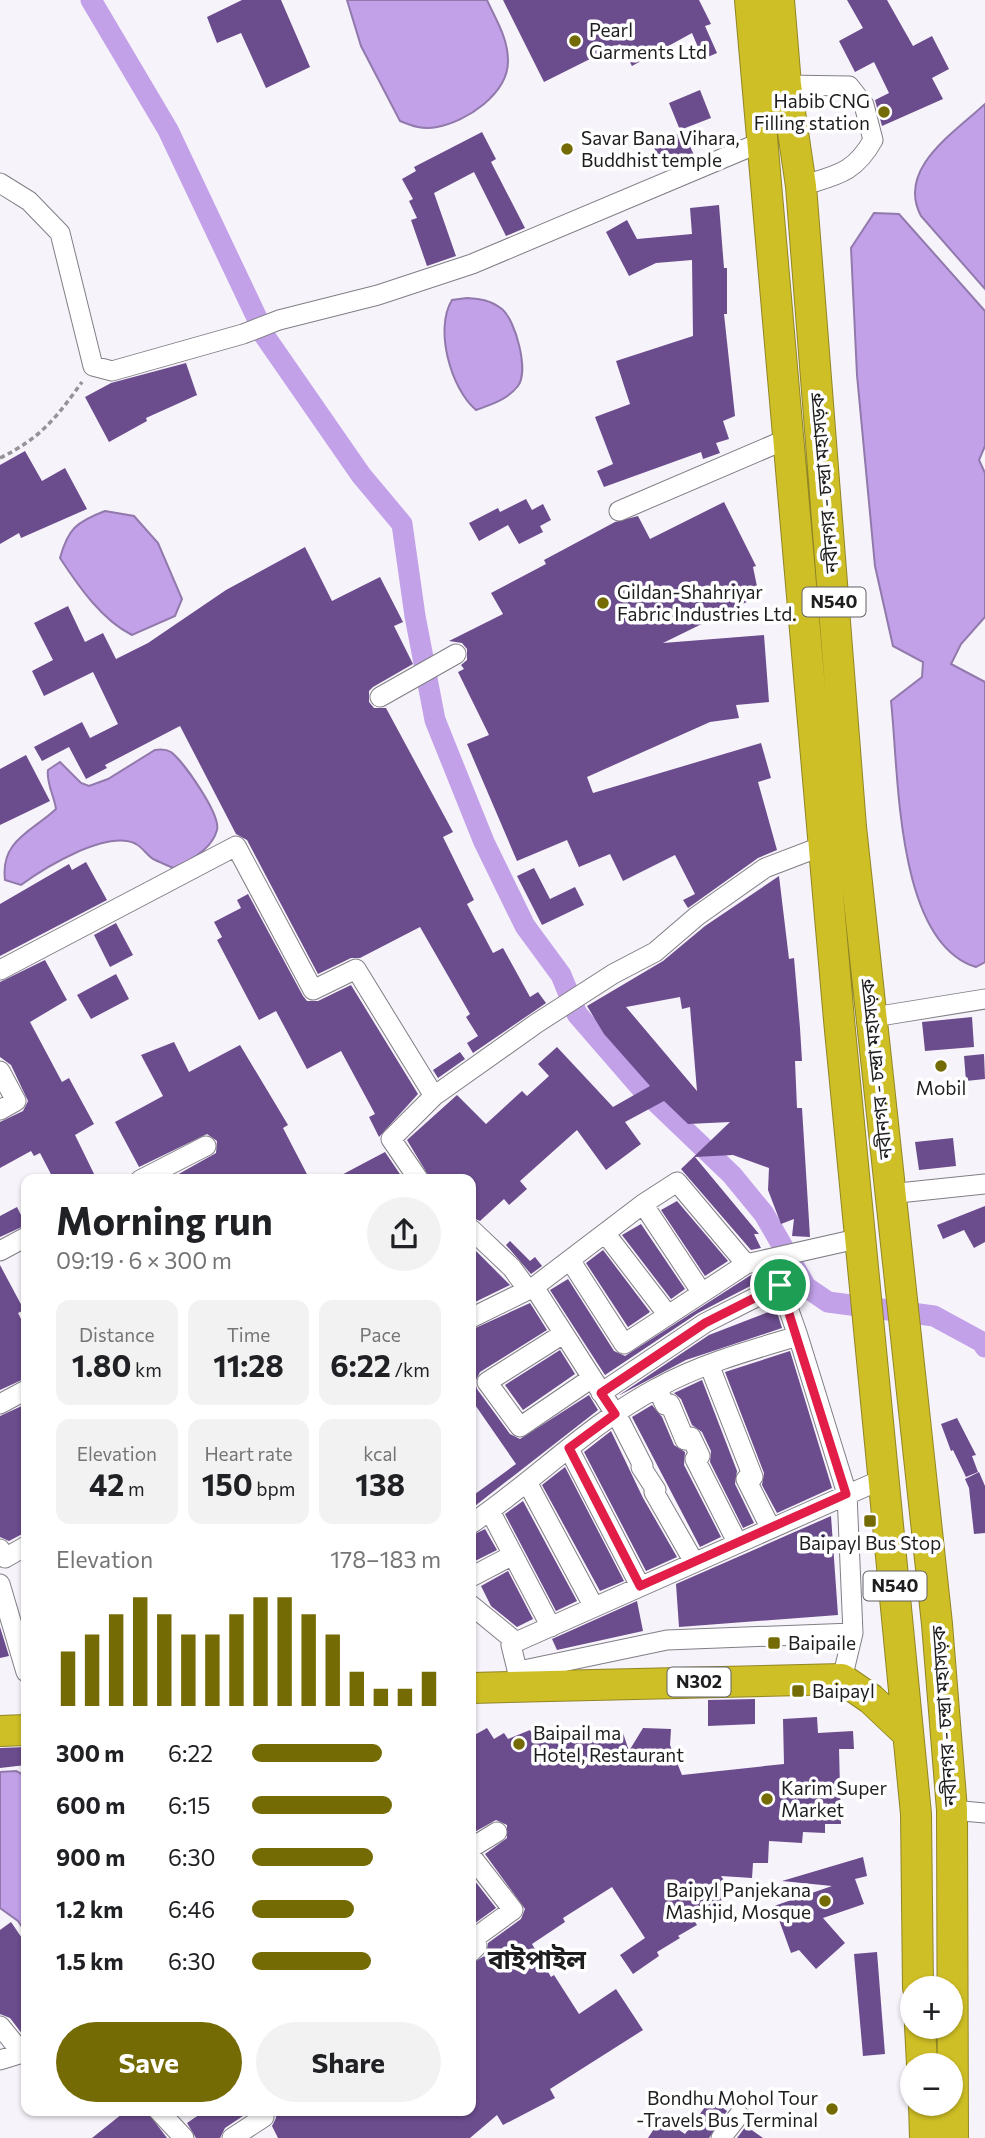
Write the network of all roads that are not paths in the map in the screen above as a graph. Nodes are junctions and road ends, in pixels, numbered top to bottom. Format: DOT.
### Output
graph roads {
  1 [pos="750,0"];
  2 [pos="779,0"];
  3 [pos="786,85"];
  4 [pos="764,141"];
  5 [pos="0,183"];
  6 [pos="801,186"];
  7 [pos="787,439"];
  8 [pos="619,512"];
  9 [pos="456,654"];
  10 [pos="380,696"];
  11 [pos="825,845"];
  12 [pos="0,970"];
  13 [pos="985,999"];
  14 [pos="870,1012"];
  15 [pos="0,1071"];
  16 [pos="434,1096"];
  17 [pos="0,1110"];
  18 [pos="206,1146"];
  19 [pos="152,1174"];
  20 [pos="415,1174"];
  21 [pos="985,1184"];
  22 [pos="889,1199"];
  23 [pos="643,1203"];
  24 [pos="606,1233"];
  25 [pos="476,1234"];
  26 [pos="861,1238"];
  27 [pos="21,1240"];
  28 [pos="0,1251"];
  29 [pos="570,1260"];
  30 [pos="746,1264"];
  31 [pos="531,1289"];
  32 [pos="702,1293"];
  33 [pos="668,1315"];
  34 [pos="476,1316"];
  35 [pos="563,1334"];
  36 [pos="798,1336"];
  37 [pos="710,1367"];
  38 [pos="596,1385"];
  39 [pos="657,1388"];
  40 [pos="21,1393"];
  41 [pos="0,1404"];
  42 [pos="615,1414"];
  43 [pos="569,1448"];
  44 [pos="884,1478"];
  45 [pos="527,1482"];
  46 [pos="846,1494"];
  47 [pos="490,1511"];
  48 [pos="476,1521"];
  49 [pos="770,1527"];
  50 [pos="737,1542"];
  51 [pos="21,1548"];
  52 [pos="513,1555"];
  53 [pos="2,1556"];
  54 [pos="694,1562"];
  55 [pos="476,1574"];
  56 [pos="0,1584"];
  57 [pos="640,1586"];
  58 [pos="594,1607"];
  59 [pos="476,1609"];
  60 [pos="551,1627"];
  61 [pos="853,1633"];
  62 [pos="516,1642"];
  63 [pos="21,1655"];
  64 [pos="520,1678"];
  65 [pos="842,1679"];
  66 [pos="476,1687"];
  67 [pos="21,1730"];
  68 [pos="0,1731"];
  69 [pos="908,1734"];
  70 [pos="952,1810"];
  71 [pos="985,1813"];
  72 [pos="497,1832"];
  73 [pos="476,1846"];
  74 [pos="476,1862"];
  75 [pos="476,1937"];
  76 [pos="918,1976"];
  77 [pos="0,2026"];
  78 [pos="21,2050"];
  79 [pos="21,2054"];
  80 [pos="0,2060"];
  81 [pos="739,2115"];
  82 [pos="164,2116"];
  83 [pos="264,2116"];
  84 [pos="924,2116"];
  85 [pos="184,2138"];
  86 [pos="232,2138"];
  87 [pos="722,2138"];
  88 [pos="925,2138"];
  89 [pos="953,2138"];
  1 -- 4 [label="highway, নবীনগর - চন্দ্রা মহাসড়ক / N540"];
  2 -- 3 [label="highway, নবীনগর - চন্দ্রা মহাসড়ক / N540"];
  3 -- 6 [label="highway, নবীনগর - চন্দ্রা মহাসড়ক / N540"];
  3 -- 6 [label="street"];
  4 -- 5 [label="street"];
  4 -- 7 [label="highway, নবীনগর - চন্দ্রা মহাসড়ক / N540"];
  6 -- 14 [label="highway, নবীনগর - চন্দ্রা মহাসড়ক / N540"];
  7 -- 8 [label="street"];
  7 -- 11 [label="highway, নবীনগর - চন্দ্রা মহাসড়ক / N540"];
  9 -- 10 [label="street"];
  11 -- 16 [label="street"];
  11 -- 26 [label="highway, নবীনগর - চন্দ্রা মহাসড়ক / N540"];
  12 -- 16 [label="street"];
  13 -- 14 [label="street"];
  14 -- 22 [label="highway, নবীনগর - চন্দ্রা মহাসড়ক / N540"];
  15 -- 17 [label="street"];
  16 -- 20 [label="street"];
  18 -- 19 [label="street"];
  21 -- 22 [label="street"];
  22 -- 70 [label="highway, নবীনগর - চন্দ্রা মহাসড়ক / N540"];
  23 -- 24 [label="street"];
  23 -- 30 [label="street"];
  23 -- 32 [label="street"];
  24 -- 29 [label="street"];
  24 -- 33 [label="street"];
  25 -- 31 [label="street"];
  26 -- 30 [label="street"];
  26 -- 44 [label="highway, নবীনগর - চন্দ্রা মহাসড়ক / N540"];
  27 -- 28 [label="street"];
  29 -- 31 [label="street"];
  29 -- 33 [label="street"];
  30 -- 32 [label="street"];
  31 -- 34 [label="street"];
  31 -- 35 [label="street"];
  32 -- 33 [label="street"];
  35 -- 38 [label="street"];
  35 -- 38 [label="street"];
  36 -- 37 [label="street"];
  36 -- 38 [label="street"];
  36 -- 46 [label="street"];
  37 -- 39 [label="street"];
  37 -- 49 [label="street"];
  38 -- 42 [label="street"];
  39 -- 42 [label="street"];
  39 -- 50 [label="street"];
  40 -- 41 [label="street"];
  42 -- 43 [label="street"];
  42 -- 54 [label="street"];
  43 -- 45 [label="street"];
  43 -- 57 [label="street"];
  44 -- 46 [label="street"];
  44 -- 69 [label="highway, নবীনগর - চন্দ্রা মহাসড়ক / N540"];
  45 -- 47 [label="street"];
  45 -- 58 [label="street"];
  46 -- 49 [label="street"];
  46 -- 61 [label="street"];
  47 -- 48 [label="street"];
  47 -- 52 [label="street"];
  49 -- 50 [label="street"];
  50 -- 54 [label="street"];
  51 -- 53 [label="street"];
  52 -- 55 [label="street"];
  52 -- 60 [label="street"];
  54 -- 57 [label="street"];
  56 -- 63 [label="street"];
  57 -- 58 [label="street"];
  58 -- 60 [label="street"];
  59 -- 62 [label="street"];
  60 -- 62 [label="street"];
  61 -- 64 [label="street"];
  61 -- 65 [label="street"];
  62 -- 64 [label="street"];
  64 -- 65 [label="highway, N302"];
  64 -- 66 [label="highway, N302"];
  65 -- 69 [label="highway"];
  67 -- 68 [label="highway"];
  69 -- 76 [label="highway, নবীনগর - চন্দ্রা মহাসড়ক / N540"];
  70 -- 71 [label="street"];
  70 -- 89 [label="highway, নবীনগর - চন্দ্রা মহাসড়ক / N540"];
  72 -- 73 [label="street"];
  74 -- 75 [label="street"];
  77 -- 78 [label="street"];
  79 -- 80 [label="street"];
  81 -- 87 [label="street"];
  82 -- 85 [label="street"];
  83 -- 86 [label="street"];
  84 -- 88 [label="highway"];
}
